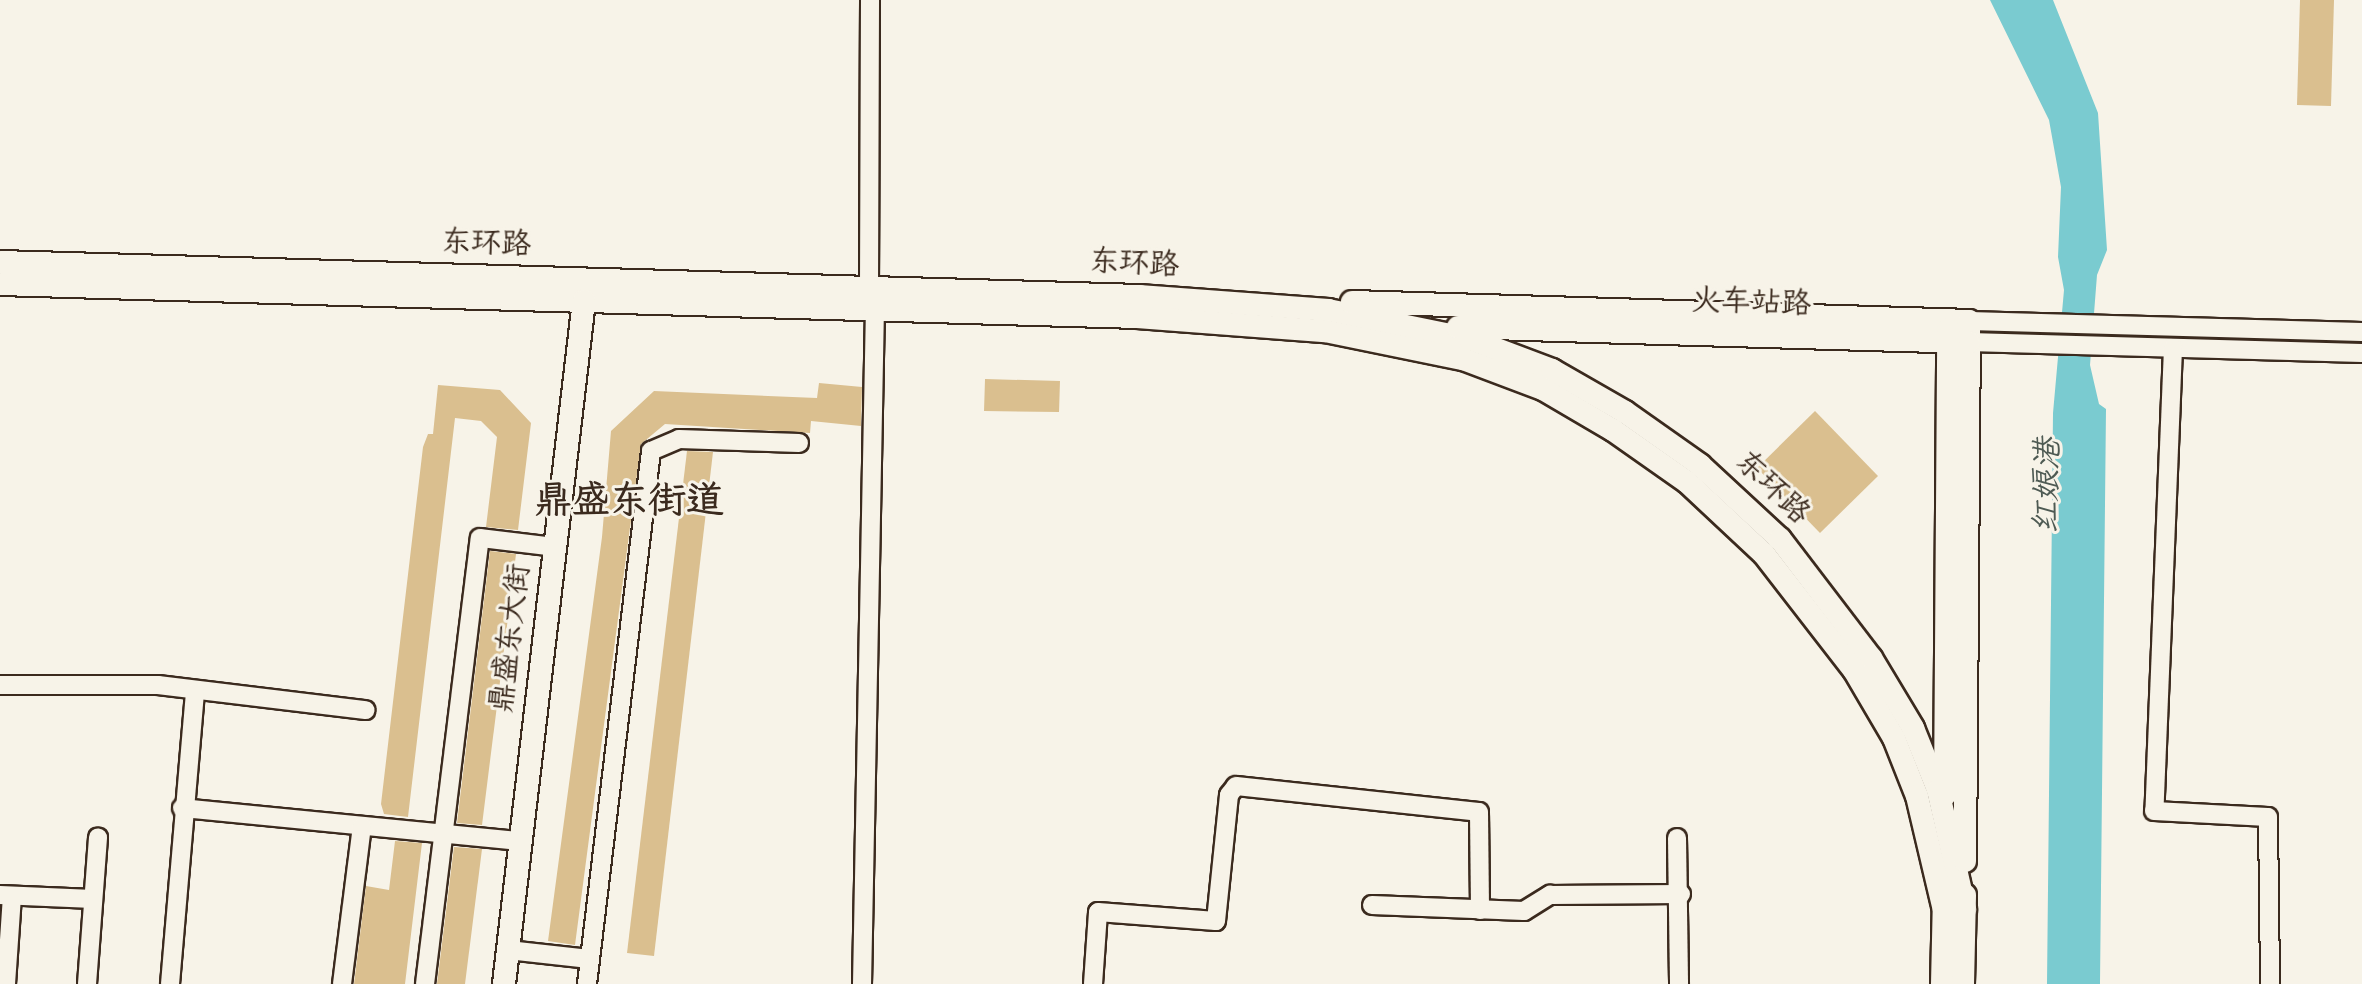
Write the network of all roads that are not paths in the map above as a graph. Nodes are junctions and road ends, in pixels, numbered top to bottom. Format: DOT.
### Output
graph roads {
  1 [pos="870,0"];
  2 [pos="0,262"];
  3 [pos="0,284"];
  4 [pos="872,299"];
  5 [pos="584,301"];
  6 [pos="1138,307"];
  7 [pos="1424,326"];
  8 [pos="1958,331"];
  9 [pos="2362,332"];
  10 [pos="2173,348"];
  11 [pos="2362,353"];
  12 [pos="799,443"];
  13 [pos="555,547"];
  14 [pos="0,685"];
  15 [pos="195,693"];
  16 [pos="366,710"];
  17 [pos="182,808"];
  18 [pos="1945,816"];
  19 [pos="362,826"];
  20 [pos="443,834"];
  21 [pos="98,837"];
  22 [pos="1677,838"];
  23 [pos="521,841"];
  24 [pos="1681,894"];
  25 [pos="6,895"];
  26 [pos="93,899"];
  27 [pos="1372,905"];
  28 [pos="1954,909"];
  29 [pos="1480,910"];
  30 [pos="508,950"];
  31 [pos="590,959"];
  32 [pos="6,984"];
  33 [pos="87,984"];
  34 [pos="170,984"];
  35 [pos="342,984"];
  36 [pos="425,984"];
  37 [pos="504,984"];
  38 [pos="587,984"];
  39 [pos="862,984"];
  40 [pos="1093,984"];
  41 [pos="1679,984"];
  42 [pos="1942,984"];
  43 [pos="1963,984"];
  44 [pos="2270,984"];
  1 -- 4 [label="street"];
  2 -- 4 [label="main road, 东环路"];
  3 -- 5 [label="main road, 东环路"];
  4 -- 5 [label="main road, 东环路"];
  4 -- 6 [label="main road, 东环路"];
  4 -- 39 [label="street"];
  5 -- 13 [label="main road, 鼎盛东大街"];
  6 -- 7 [label="main road, 火车站路"];
  6 -- 8 [label="main road, 火车站路"];
  6 -- 28 [label="main road, 东环路"];
  7 -- 8 [label="main road, 火车站路"];
  7 -- 18 [label="main road, 东环路"];
  8 -- 9 [label="street, 火车站路"];
  8 -- 10 [label="street, 火车站路"];
  8 -- 18 [label="main road"];
  8 -- 28 [label="main road"];
  10 -- 11 [label="street, 火车站路"];
  10 -- 44 [label="street"];
  12 -- 31 [label="street"];
  13 -- 20 [label="street"];
  13 -- 23 [label="main road, 鼎盛东大街"];
  14 -- 15 [label="street"];
  15 -- 16 [label="street"];
  15 -- 17 [label="street"];
  17 -- 19 [label="street"];
  17 -- 34 [label="street"];
  18 -- 28 [label="main road, 东环路"];
  19 -- 20 [label="street"];
  19 -- 35 [label="street"];
  20 -- 23 [label="street"];
  20 -- 36 [label="street"];
  21 -- 26 [label="street"];
  22 -- 24 [label="street"];
  23 -- 30 [label="main road, 鼎盛东大街"];
  24 -- 29 [label="street"];
  24 -- 41 [label="street"];
  25 -- 26 [label="street"];
  25 -- 32 [label="street"];
  26 -- 33 [label="street"];
  27 -- 29 [label="street"];
  28 -- 42 [label="main road"];
  28 -- 43 [label="main road"];
  29 -- 40 [label="street"];
  30 -- 31 [label="street"];
  30 -- 37 [label="main road, 鼎盛东大街"];
  31 -- 38 [label="street"];
}
